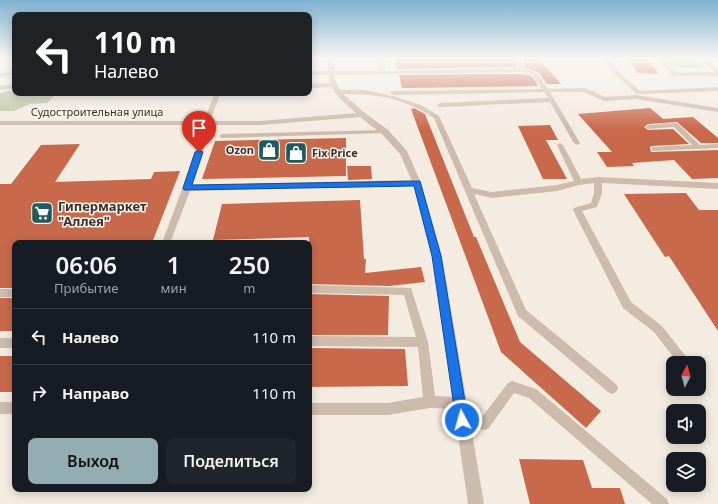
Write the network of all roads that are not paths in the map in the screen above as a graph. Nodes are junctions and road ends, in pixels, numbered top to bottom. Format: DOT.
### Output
graph roads {
  1 [pos="332,83"];
  2 [pos="540,83"];
  3 [pos="627,83"];
  4 [pos="12,86"];
  5 [pos="312,86"];
  6 [pos="333,86"];
  7 [pos="0,88"];
  8 [pos="718,89"];
  9 [pos="545,91"];
  10 [pos="337,92"];
  11 [pos="365,92"];
  12 [pos="217,96"];
  13 [pos="552,100"];
  14 [pos="440,105"];
  15 [pos="718,110"];
  16 [pos="362,115"];
  17 [pos="0,123"];
  18 [pos="206,123"];
  19 [pos="648,127"];
  20 [pos="385,132"];
  21 [pos="222,136"];
  22 [pos="577,143"];
  23 [pos="560,145"];
  24 [pos="718,146"];
  25 [pos="698,147"];
  26 [pos="654,149"];
  27 [pos="598,180"];
  28 [pos="580,182"];
  29 [pos="417,183"];
  30 [pos="718,186"];
  31 [pos="187,188"];
  32 [pos="468,190"];
  33 [pos="167,240"];
  34 [pos="312,289"];
  35 [pos="12,292"];
  36 [pos="0,293"];
  37 [pos="312,341"];
  38 [pos="12,342"];
  39 [pos="422,342"];
  40 [pos="0,343"];
  41 [pos="680,356"];
  42 [pos="612,388"];
  43 [pos="430,402"];
  44 [pos="460,403"];
  45 [pos="0,408"];
  46 [pos="12,408"];
  47 [pos="312,409"];
  48 [pos="462,420"];
  49 [pos="476,504"];
  50 [pos="662,504"];
  1 -- 6 [label="street"];
  2 -- 9 [label="lane"];
  3 -- 8 [label="lane"];
  4 -- 7 [label="lane"];
  5 -- 6 [label="lane"];
  6 -- 10 [label="street"];
  9 -- 11 [label="lane"];
  9 -- 13 [label="lane"];
  9 -- 15 [label="lane"];
  10 -- 11 [label="lane"];
  10 -- 16 [label="street"];
  11 -- 32 [label="lane"];
  12 -- 18 [label="lane"];
  13 -- 14 [label="lane"];
  13 -- 22 [label="lane"];
  16 -- 18 [label="street, Судостроительная улица"];
  16 -- 20 [label="street"];
  17 -- 18 [label="street, Судостроительная улица"];
  18 -- 31 [label="lane"];
  19 -- 25 [label="lane"];
  20 -- 21 [label="lane"];
  20 -- 29 [label="street"];
  23 -- 28 [label="lane"];
  24 -- 25 [label="lane"];
  25 -- 26 [label="lane"];
  27 -- 28 [label="lane"];
  27 -- 30 [label="lane"];
  27 -- 41 [label="lane"];
  28 -- 32 [label="lane"];
  29 -- 31 [label="lane"];
  29 -- 44 [label="street"];
  31 -- 33 [label="lane"];
  32 -- 42 [label="lane"];
  34 -- 39 [label="lane"];
  35 -- 36 [label="lane"];
  37 -- 39 [label="lane"];
  38 -- 40 [label="lane"];
  39 -- 43 [label="lane"];
  43 -- 44 [label="lane"];
  43 -- 47 [label="lane"];
  44 -- 48 [label="street"];
  45 -- 46 [label="lane"];
  48 -- 49 [label="street"];
  48 -- 50 [label="lane"];
}
